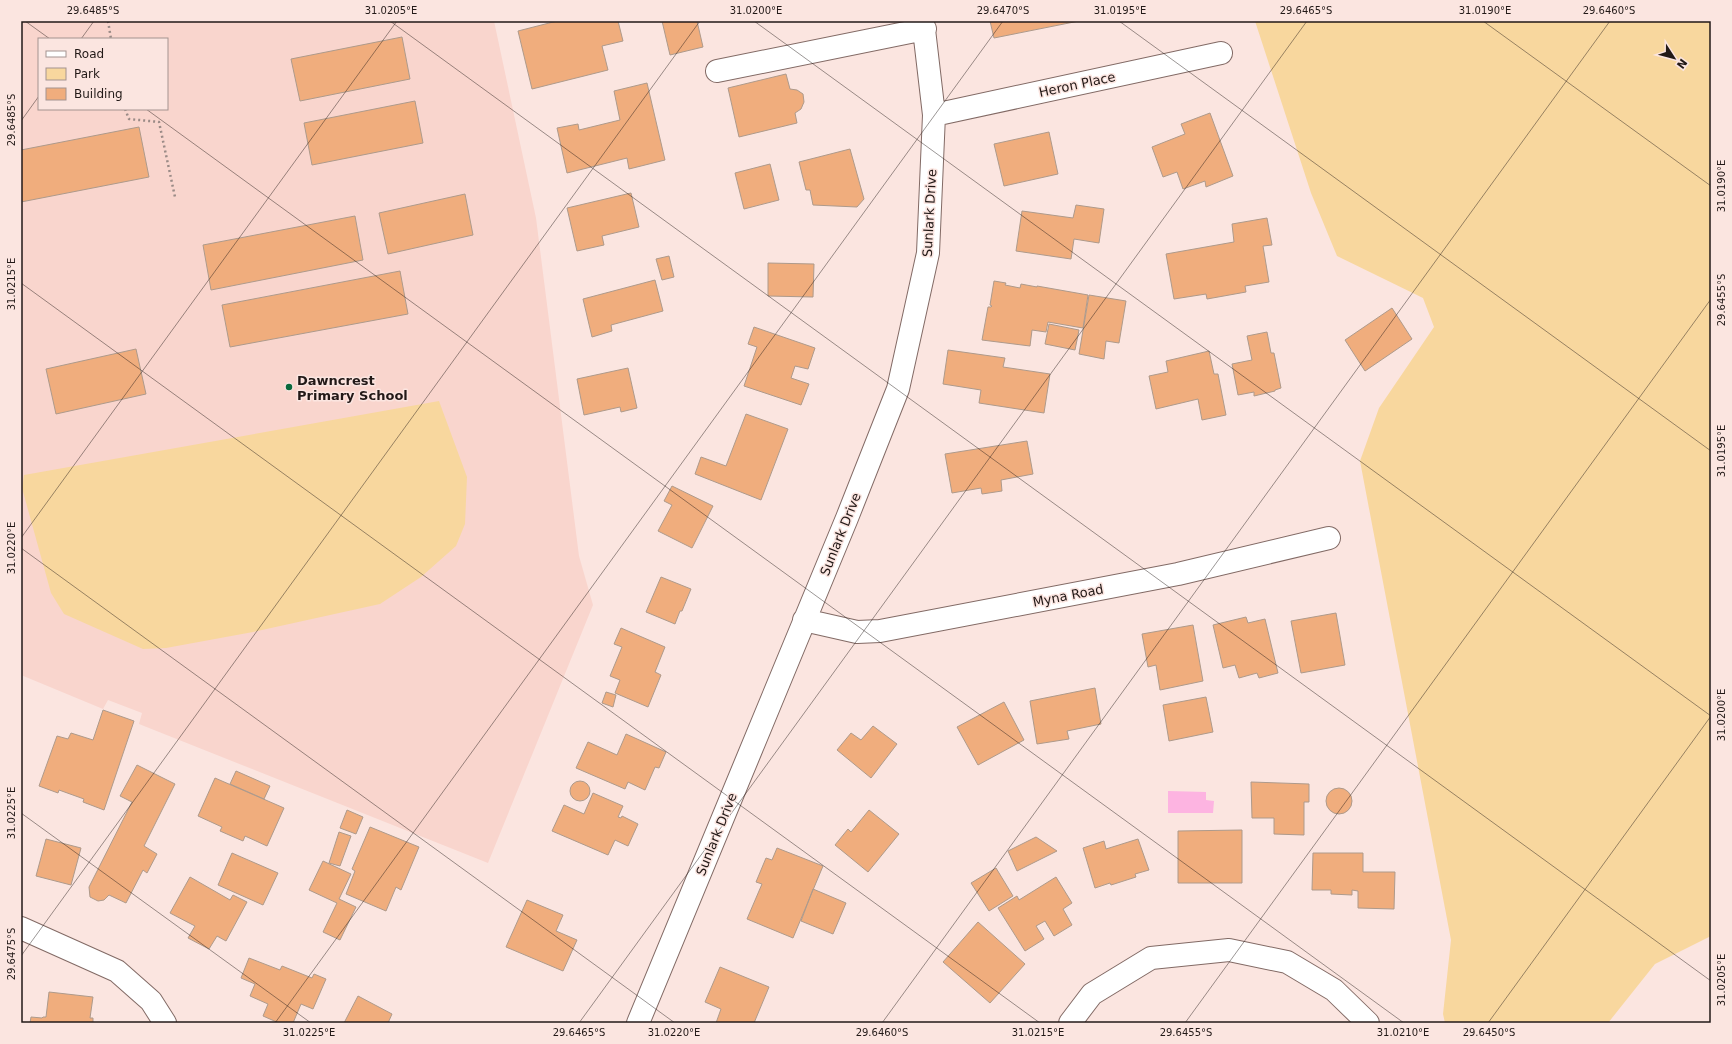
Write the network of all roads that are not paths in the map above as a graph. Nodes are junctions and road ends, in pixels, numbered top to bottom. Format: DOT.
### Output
graph roads {
  1 [pos="924,25"];
  2 [pos="1221,53"];
  3 [pos="717,71"];
  4 [pos="934,115"];
  5 [pos="1329,538"];
  6 [pos="804,620"];
  7 [pos="21,928"];
  8 [pos="165,1023"];
  9 [pos="638,1023"];
  10 [pos="1070,1023"];
  11 [pos="1368,1023"];
  1 -- 3 [label="street"];
  1 -- 4 [label="street, Sunlark Drive"];
  2 -- 4 [label="street, Heron Place"];
  4 -- 6 [label="street, Sunlark Drive"];
  5 -- 6 [label="street, Myna Road"];
  6 -- 9 [label="street, Sunlark Drive"];
  7 -- 8 [label="street"];
  10 -- 11 [label="street"];
}
